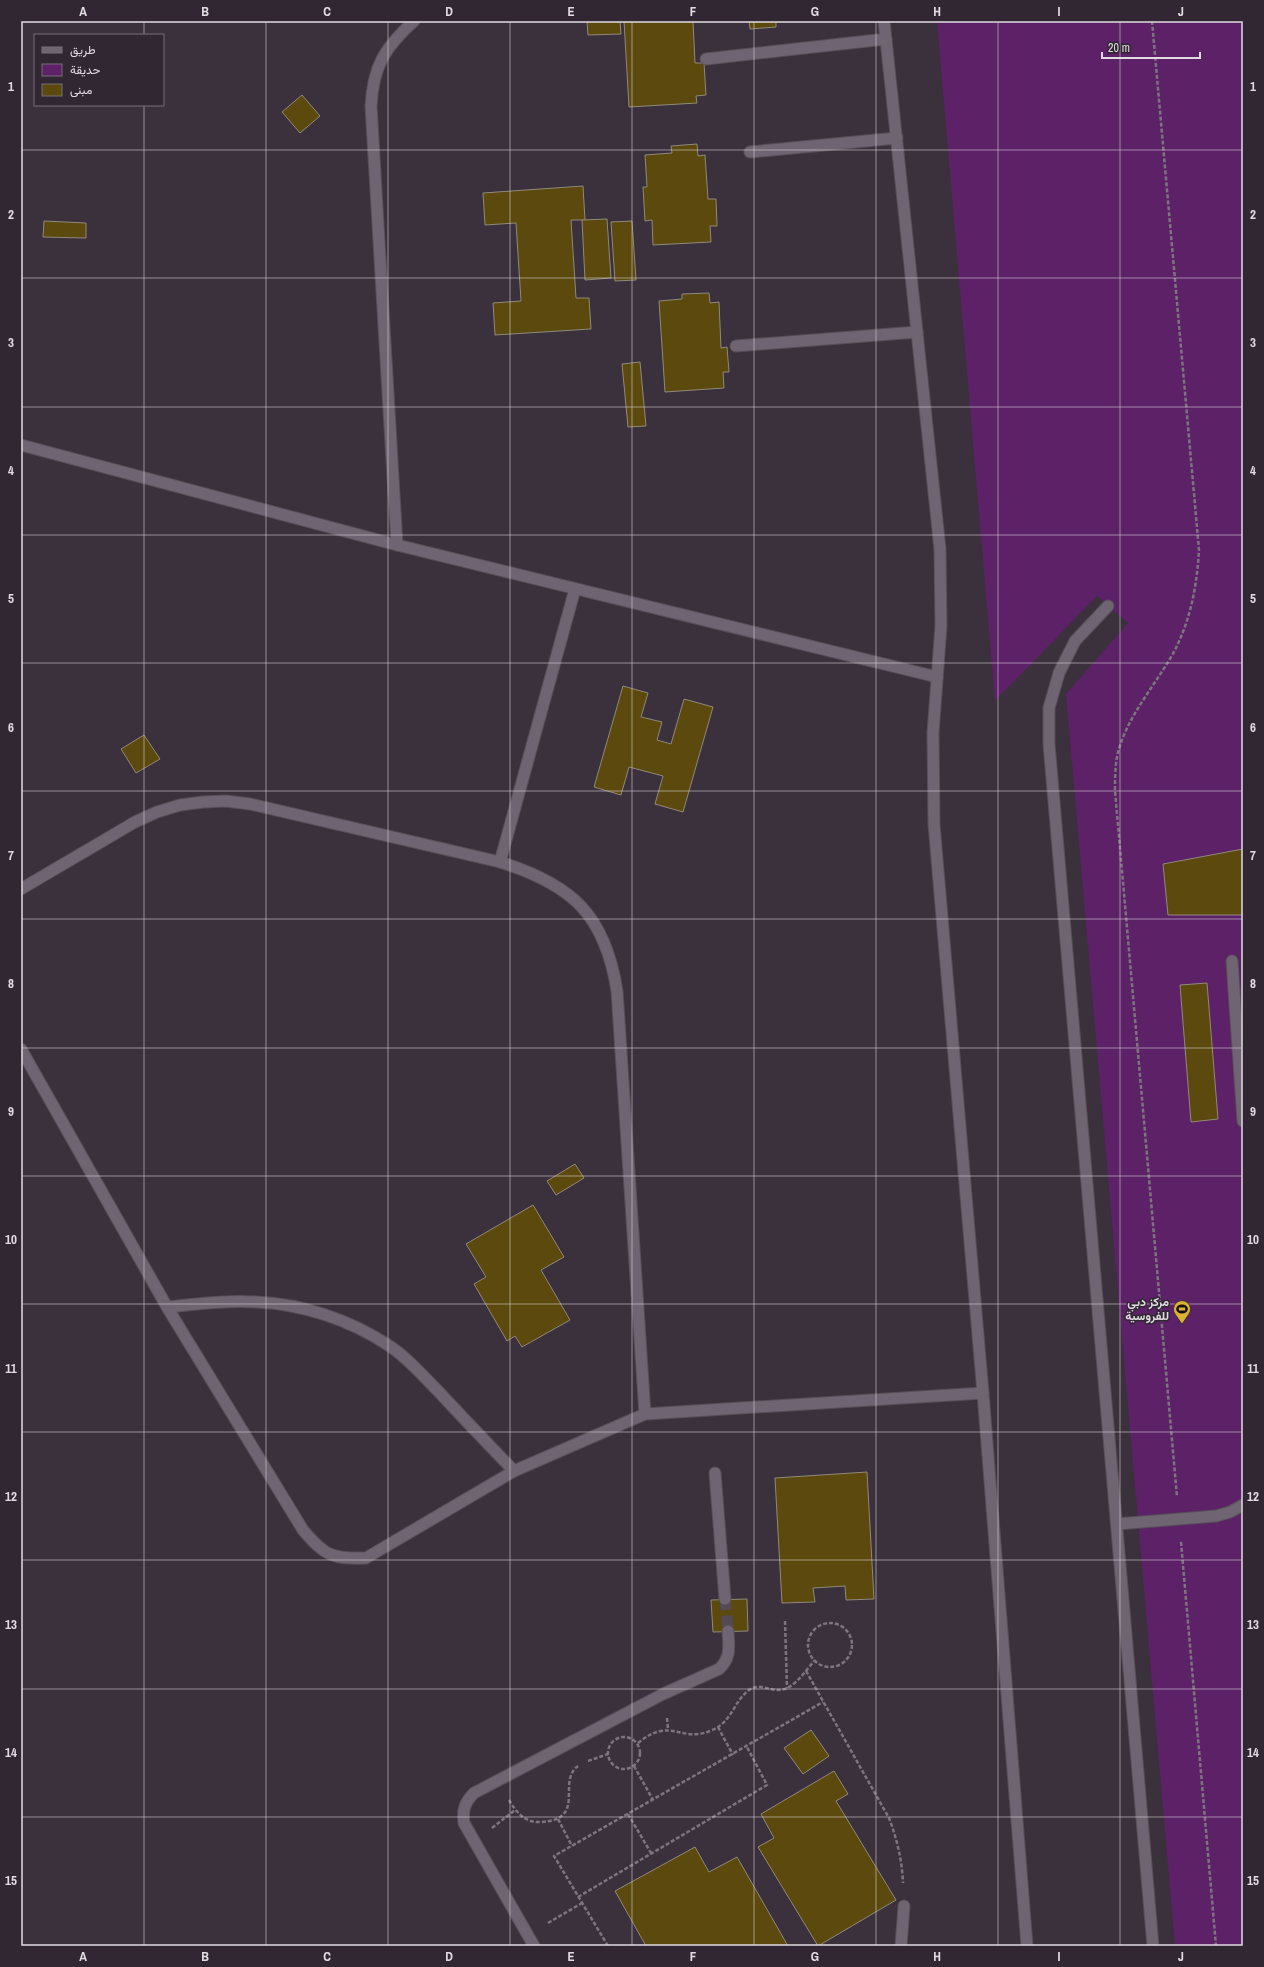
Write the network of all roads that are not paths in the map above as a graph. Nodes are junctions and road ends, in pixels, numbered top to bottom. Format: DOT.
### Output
graph roads {
  1 [pos="414,21"];
  2 [pos="884,21"];
  3 [pos="886,39"];
  4 [pos="706,59"];
  5 [pos="897,138"];
  6 [pos="750,152"];
  7 [pos="917,332"];
  8 [pos="736,346"];
  9 [pos="21,445"];
  10 [pos="397,545"];
  11 [pos="575,589"];
  12 [pos="1108,606"];
  13 [pos="937,677"];
  14 [pos="500,862"];
  15 [pos="21,888"];
  16 [pos="1232,961"];
  17 [pos="21,1049"];
  18 [pos="1243,1122"];
  19 [pos="167,1307"];
  20 [pos="983,1393"];
  21 [pos="645,1414"];
  22 [pos="514,1471"];
  23 [pos="715,1473"];
  24 [pos="1243,1505"];
  25 [pos="1243,1510"];
  26 [pos="1117,1524"];
  27 [pos="725,1599"];
  28 [pos="728,1631"];
  29 [pos="904,1906"];
  30 [pos="534,1946"];
  31 [pos="901,1946"];
  32 [pos="1027,1946"];
  33 [pos="1153,1946"];
  1 -- 10 [label="street"];
  2 -- 3 [label="street"];
  3 -- 4 [label="street"];
  3 -- 5 [label="street"];
  5 -- 6 [label="street"];
  5 -- 7 [label="street"];
  7 -- 8 [label="street"];
  7 -- 13 [label="street"];
  9 -- 10 [label="street"];
  10 -- 11 [label="street"];
  11 -- 13 [label="street"];
  11 -- 14 [label="street"];
  12 -- 26 [label="street"];
  13 -- 20 [label="street"];
  14 -- 15 [label="street"];
  14 -- 21 [label="street"];
  16 -- 18 [label="street"];
  17 -- 19 [label="street"];
  19 -- 22 [label="street"];
  19 -- 22 [label="street"];
  20 -- 21 [label="street"];
  20 -- 32 [label="street"];
  21 -- 22 [label="street"];
  23 -- 27 [label="street"];
  24 -- 25 [label="street"];
  24 -- 26 [label="street"];
  26 -- 33 [label="street"];
  28 -- 30 [label="street"];
  29 -- 31 [label="street"];
}
